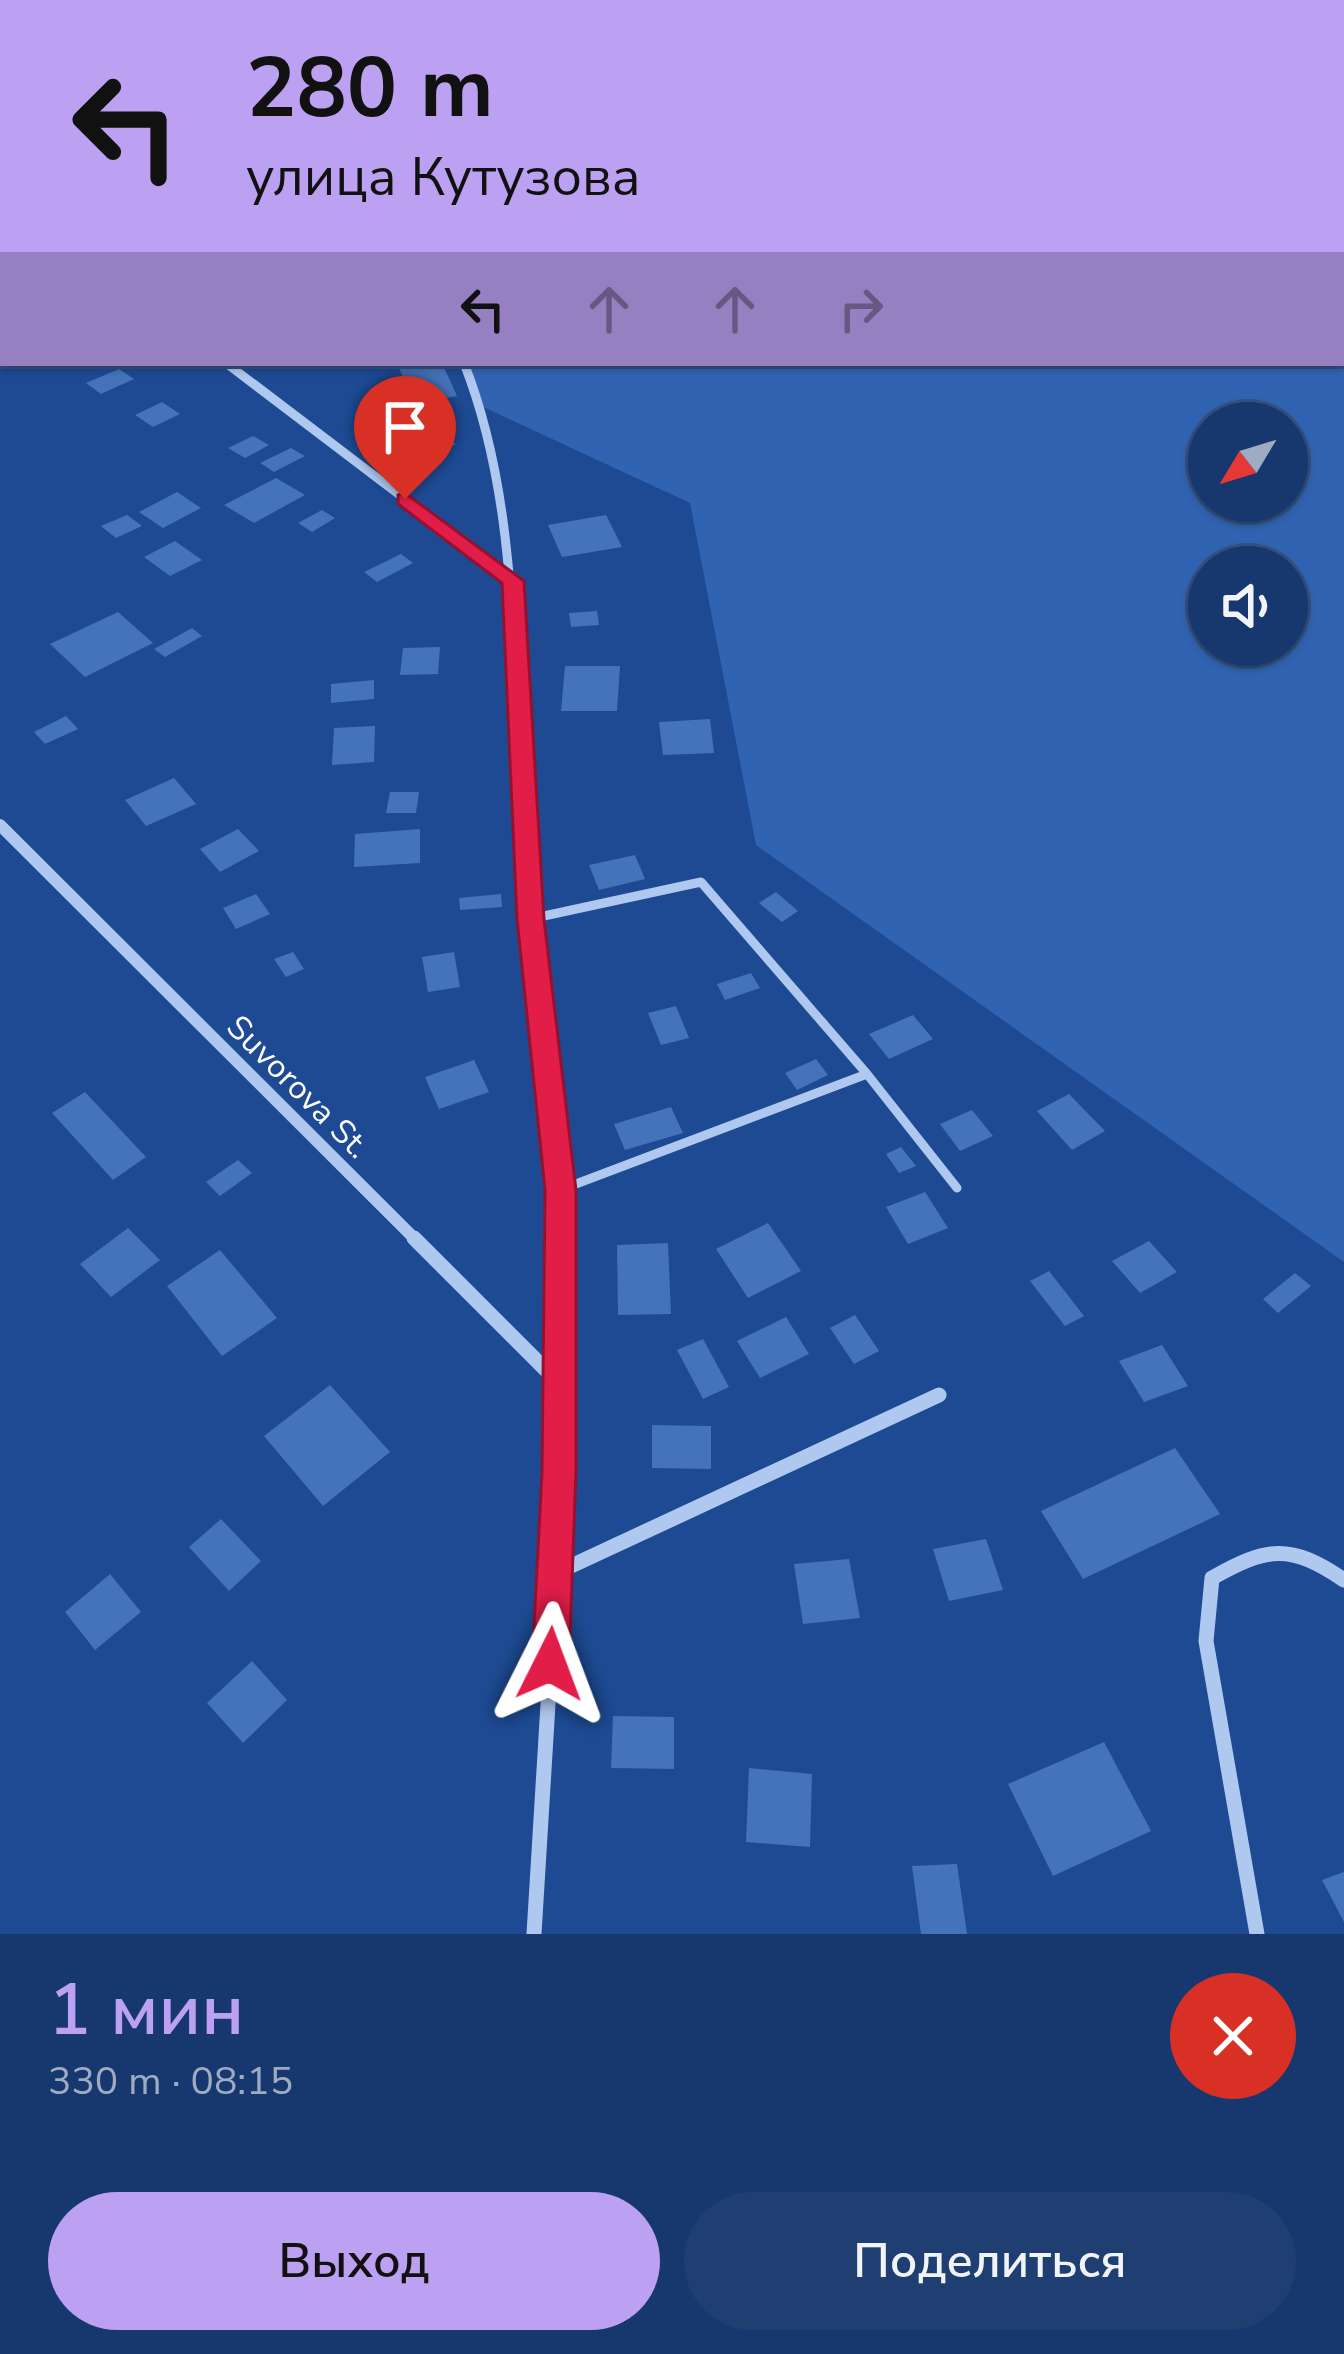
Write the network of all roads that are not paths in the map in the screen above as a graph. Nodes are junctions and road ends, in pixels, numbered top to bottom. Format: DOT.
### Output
graph roads {
  1 [pos="230,366"];
  2 [pos="465,366"];
  3 [pos="513,581"];
  4 [pos="0,826"];
  5 [pos="530,919"];
  6 [pos="867,1073"];
  7 [pos="957,1188"];
  8 [pos="560,1190"];
  9 [pos="560,1384"];
  10 [pos="940,1395"];
  11 [pos="556,1574"];
  12 [pos="1344,1580"];
  13 [pos="533,1934"];
  14 [pos="1257,1934"];
  1 -- 3 [label="street"];
  2 -- 3 [label="street"];
  3 -- 5 [label="street"];
  4 -- 9 [label="street, Suvorova St."];
  5 -- 6 [label="lane"];
  5 -- 8 [label="street"];
  6 -- 7 [label="lane"];
  6 -- 8 [label="lane"];
  8 -- 9 [label="street"];
  9 -- 11 [label="street"];
  10 -- 11 [label="street"];
  11 -- 13 [label="street"];
  12 -- 14 [label="street"];
}
